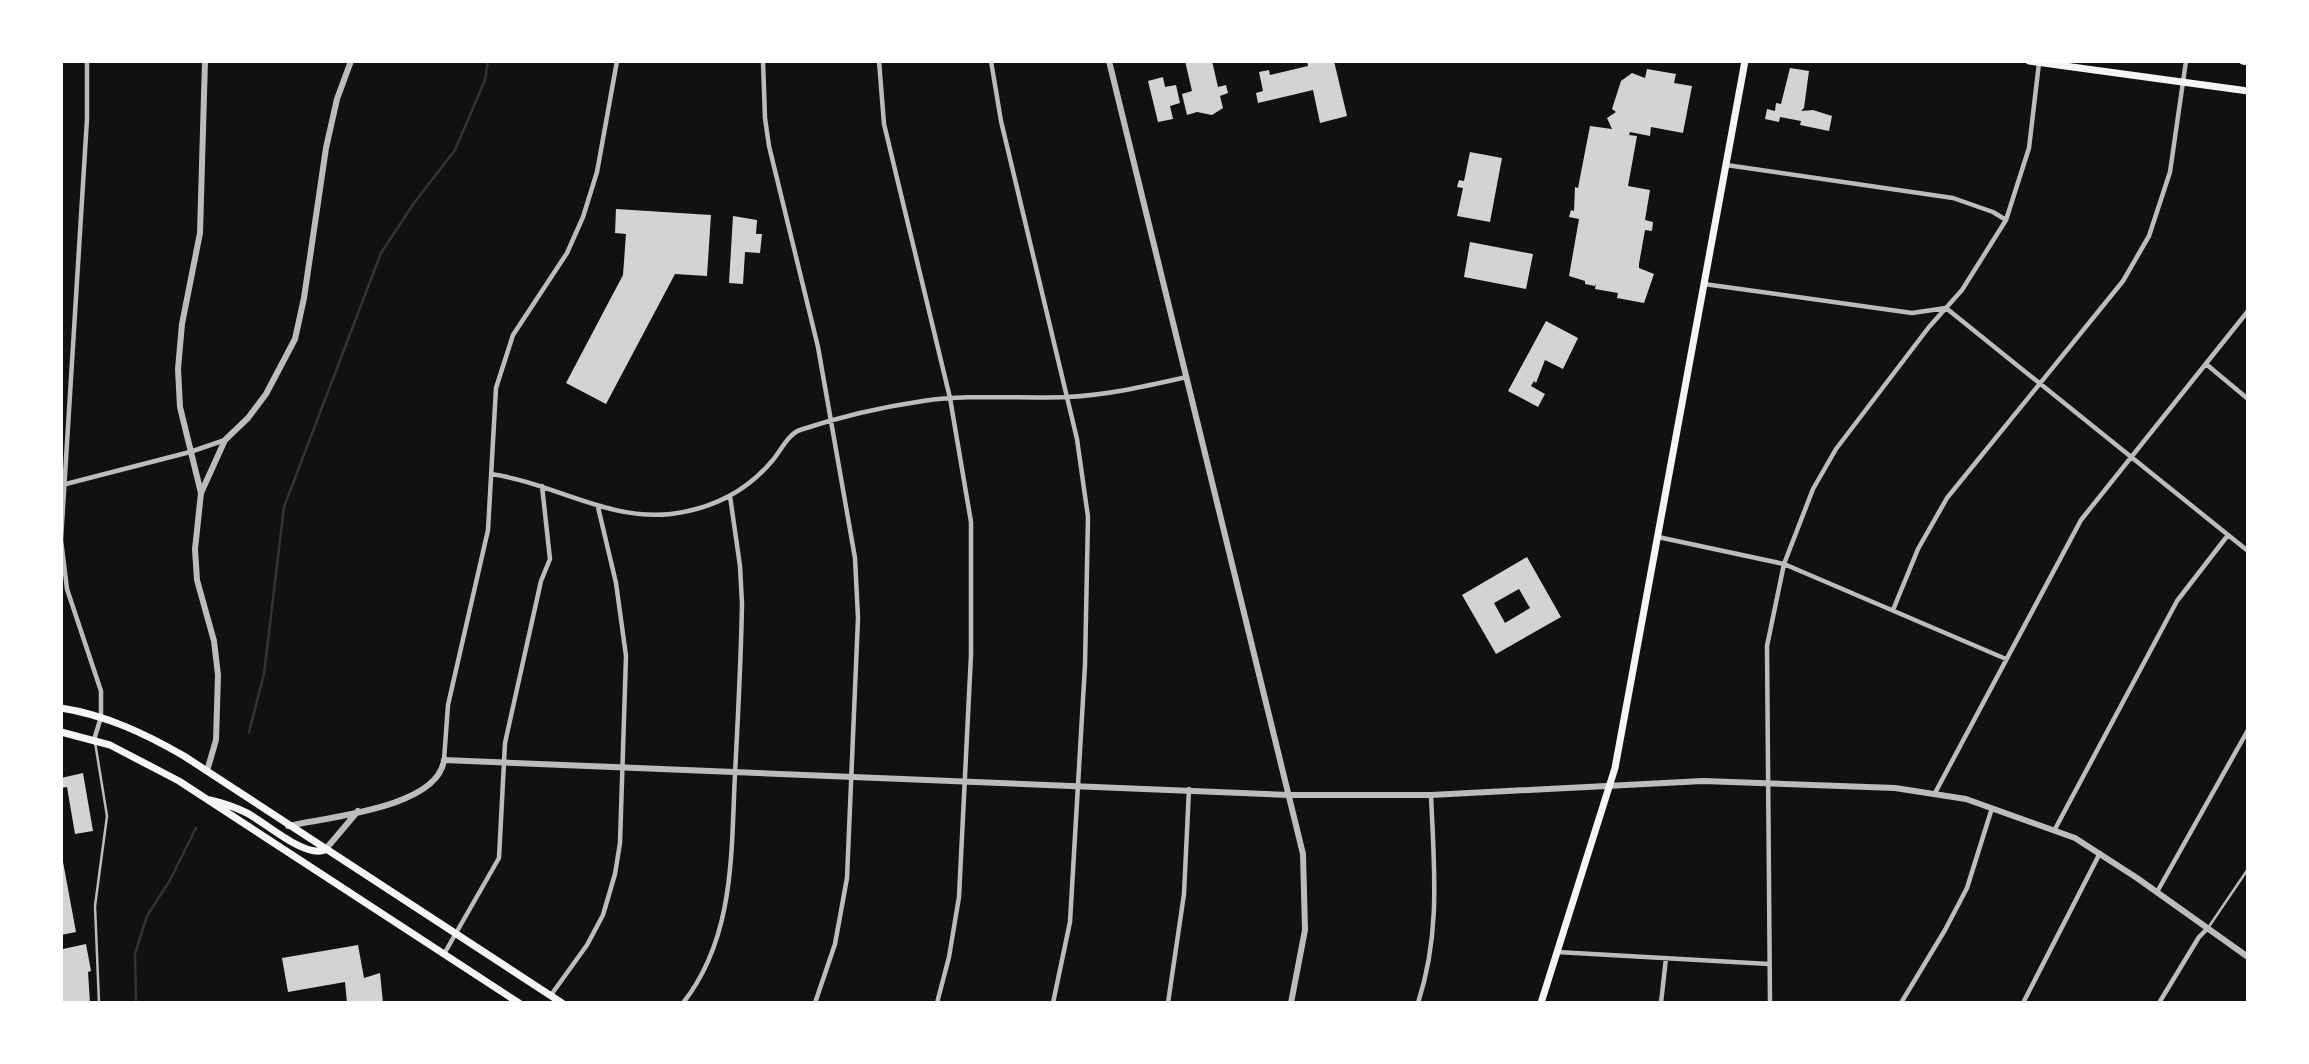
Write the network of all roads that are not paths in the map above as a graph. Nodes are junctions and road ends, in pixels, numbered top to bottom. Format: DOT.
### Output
graph roads {
  1 [pos="87,61"];
  2 [pos="205,61"];
  3 [pos="351,61"];
  4 [pos="617,61"];
  5 [pos="763,61"];
  6 [pos="879,61"];
  7 [pos="991,61"];
  8 [pos="1109,61"];
  9 [pos="1745,61"];
  10 [pos="2029,61"];
  11 [pos="2186,61"];
  12 [pos="2039,62"];
  13 [pos="2182,82"];
  14 [pos="2248,91"];
  15 [pos="1726,166"];
  16 [pos="2006,220"];
  17 [pos="1704,284"];
  18 [pos="1946,307"];
  19 [pos="2248,312"];
  20 [pos="2206,364"];
  21 [pos="1187,377"];
  22 [pos="2038,383"];
  23 [pos="1068,397"];
  24 [pos="950,398"];
  25 [pos="2248,399"];
  26 [pos="830,422"];
  27 [pos="225,440"];
  28 [pos="190,452"];
  29 [pos="2131,458"];
  30 [pos="491,474"];
  31 [pos="62,485"];
  32 [pos="542,486"];
  33 [pos="201,493"];
  34 [pos="730,496"];
  35 [pos="598,507"];
  36 [pos="2228,535"];
  37 [pos="1657,537"];
  38 [pos="2248,551"];
  39 [pos="1784,564"];
  40 [pos="1894,610"];
  41 [pos="2006,659"];
  42 [pos="61,708"];
  43 [pos="101,717"];
  44 [pos="2248,730"];
  45 [pos="61,732"];
  46 [pos="94,740"];
  47 [pos="444,760"];
  48 [pos="506,762"];
  49 [pos="623,766"];
  50 [pos="207,771"];
  51 [pos="735,771"];
  52 [pos="851,776"];
  53 [pos="964,781"];
  54 [pos="1766,782"];
  55 [pos="1077,785"];
  56 [pos="1611,785"];
  57 [pos="1189,788"];
  58 [pos="1935,793"];
  59 [pos="1289,794"];
  60 [pos="1431,795"];
  61 [pos="202,798"];
  62 [pos="1992,807"];
  63 [pos="358,811"];
  64 [pos="288,826"];
  65 [pos="2055,829"];
  66 [pos="325,850"];
  67 [pos="2101,852"];
  68 [pos="2248,869"];
  69 [pos="2157,892"];
  70 [pos="2208,928"];
  71 [pos="454,933"];
  72 [pos="1557,952"];
  73 [pos="444,954"];
  74 [pos="2248,957"];
  75 [pos="1666,958"];
  76 [pos="1769,964"];
  77 [pos="551,995"];
  78 [pos="99,1003"];
  79 [pos="519,1003"];
  80 [pos="562,1003"];
  81 [pos="683,1003"];
  82 [pos="815,1003"];
  83 [pos="937,1003"];
  84 [pos="1053,1003"];
  85 [pos="1168,1003"];
  86 [pos="1291,1003"];
  87 [pos="1418,1003"];
  88 [pos="1541,1003"];
  89 [pos="1661,1003"];
  90 [pos="1770,1003"];
  91 [pos="1901,1003"];
  92 [pos="2023,1003"];
  93 [pos="2159,1003"];
  1 -- 31 [label="street"];
  2 -- 28 [label="street"];
  3 -- 27 [label="street"];
  4 -- 30 [label="street"];
  5 -- 26 [label="street"];
  6 -- 24 [label="street"];
  7 -- 23 [label="street"];
  8 -- 21 [label="street"];
  9 -- 15 [label="main road"];
  10 -- 12 [label="main road"];
  11 -- 13 [label="street"];
  12 -- 13 [label="main road"];
  12 -- 16 [label="street"];
  13 -- 14 [label="main road"];
  13 -- 22 [label="street"];
  15 -- 16 [label="street"];
  15 -- 17 [label="main road"];
  16 -- 18 [label="street"];
  17 -- 18 [label="street"];
  17 -- 37 [label="main road"];
  18 -- 22 [label="street"];
  18 -- 39 [label="street"];
  19 -- 20 [label="street"];
  20 -- 25 [label="street"];
  20 -- 29 [label="street"];
  21 -- 23 [label="street"];
  21 -- 59 [label="street"];
  22 -- 29 [label="street"];
  22 -- 40 [label="street"];
  23 -- 24 [label="street"];
  23 -- 55 [label="street"];
  24 -- 26 [label="street"];
  24 -- 53 [label="street"];
  26 -- 34 [label="street"];
  26 -- 52 [label="street"];
  27 -- 28 [label="street"];
  27 -- 33 [label="street"];
  28 -- 31 [label="street"];
  28 -- 33 [label="street"];
  29 -- 36 [label="street"];
  29 -- 41 [label="street"];
  30 -- 32 [label="street"];
  30 -- 47 [label="street"];
  31 -- 43 [label="street"];
  32 -- 35 [label="street"];
  32 -- 48 [label="street"];
  33 -- 50 [label="street"];
  34 -- 35 [label="street"];
  34 -- 51 [label="street"];
  35 -- 49 [label="street"];
  36 -- 38 [label="street"];
  36 -- 65 [label="street"];
  37 -- 39 [label="street"];
  37 -- 56 [label="main road"];
  39 -- 40 [label="street"];
  39 -- 54 [label="street"];
  40 -- 41 [label="street"];
  41 -- 58 [label="street"];
  42 -- 43 [label="main road"];
  43 -- 46 [label="street"];
  43 -- 50 [label="main road"];
  44 -- 69 [label="street"];
  45 -- 46 [label="main road"];
  46 -- 61 [label="main road"];
  46 -- 78 [label="lane"];
  47 -- 48 [label="street"];
  47 -- 63 [label="street"];
  48 -- 49 [label="street"];
  48 -- 71 [label="street"];
  49 -- 51 [label="street"];
  49 -- 77 [label="street"];
  50 -- 64 [label="main road"];
  51 -- 52 [label="street"];
  51 -- 81 [label="street"];
  52 -- 53 [label="street"];
  52 -- 82 [label="street"];
  53 -- 55 [label="street"];
  53 -- 83 [label="street"];
  54 -- 56 [label="street"];
  54 -- 58 [label="street"];
  54 -- 76 [label="street"];
  55 -- 57 [label="street"];
  55 -- 84 [label="street"];
  56 -- 60 [label="street"];
  56 -- 72 [label="main road"];
  57 -- 59 [label="street"];
  57 -- 85 [label="street"];
  58 -- 62 [label="street"];
  59 -- 60 [label="street"];
  59 -- 86 [label="street"];
  60 -- 87 [label="street"];
  61 -- 66 [label="main road"];
  61 -- 73 [label="main road"];
  62 -- 65 [label="street"];
  62 -- 91 [label="street"];
  63 -- 64 [label="street"];
  63 -- 66 [label="street"];
  64 -- 66 [label="main road"];
  65 -- 67 [label="street"];
  66 -- 71 [label="main road"];
  67 -- 69 [label="street"];
  67 -- 92 [label="street"];
  68 -- 70 [label="lane"];
  69 -- 70 [label="street"];
  70 -- 74 [label="street"];
  70 -- 93 [label="street"];
  71 -- 73 [label="street"];
  71 -- 77 [label="main road"];
  72 -- 75 [label="street"];
  72 -- 88 [label="main road"];
  73 -- 79 [label="main road"];
  75 -- 76 [label="street"];
  75 -- 89 [label="street"];
  76 -- 90 [label="street"];
  77 -- 80 [label="main road"];
}
